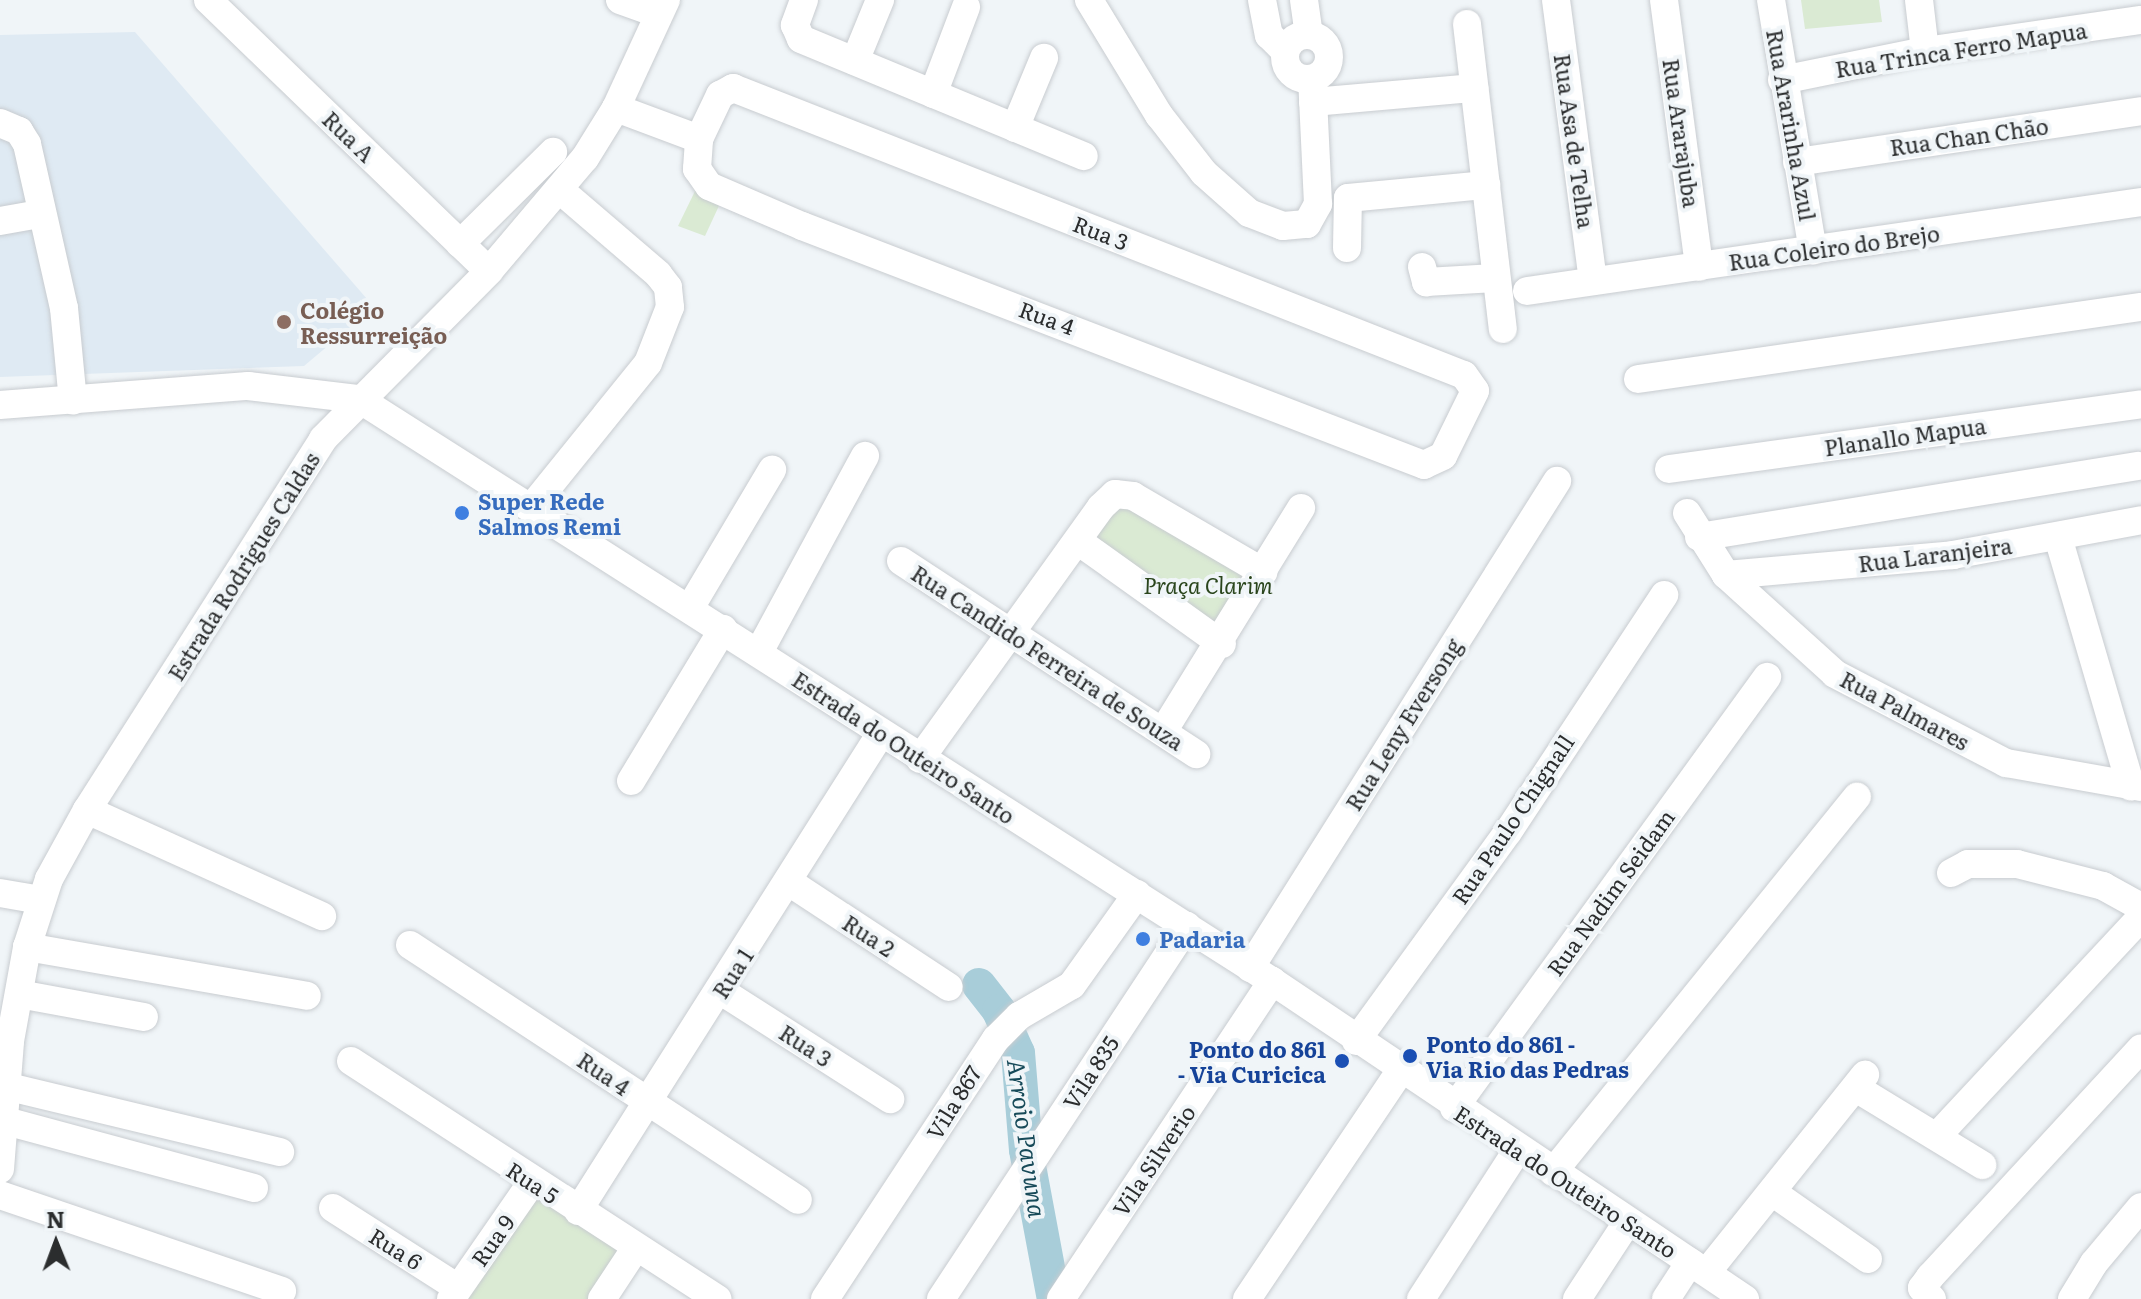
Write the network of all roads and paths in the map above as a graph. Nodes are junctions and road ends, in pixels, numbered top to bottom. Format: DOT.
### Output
graph roads {
  1 [pos="208,0"];
  2 [pos="620,0"];
  3 [pos="804,0"];
  4 [pos="880,0"];
  5 [pos="1089,0"];
  6 [pos="1262,0"];
  7 [pos="1304,0"];
  8 [pos="1556,0"];
  9 [pos="1664,0"];
  10 [pos="1771,0"];
  11 [pos="1919,0"];
  12 [pos="663,7"];
  13 [pos="966,7"];
  14 [pos="2141,20"];
  15 [pos="1467,24"];
  16 [pos="1309,35"];
  17 [pos="1285,51"];
  18 [pos="1925,51"];
  19 [pos="1044,58"];
  20 [pos="855,61"];
  21 [pos="1782,80"];
  22 [pos="1474,88"];
  23 [pos="1312,90"];
  24 [pos="933,94"];
  25 [pos="616,108"];
  26 [pos="2141,111"];
  27 [pos="0,123"];
  28 [pos="1015,128"];
  29 [pos="697,147"];
  30 [pos="553,152"];
  31 [pos="1084,156"];
  32 [pos="1797,162"];
  33 [pos="1486,185"];
  34 [pos="561,191"];
  35 [pos="2141,202"];
  36 [pos="39,214"];
  37 [pos="0,221"];
  38 [pos="460,244"];
  39 [pos="1347,248"];
  40 [pos="1813,250"];
  41 [pos="1422,267"];
  42 [pos="1699,267"];
  43 [pos="489,271"];
  44 [pos="1495,278"];
  45 [pos="1593,281"];
  46 [pos="1527,291"];
  47 [pos="2141,307"];
  48 [pos="1503,329"];
  49 [pos="1638,379"];
  50 [pos="359,399"];
  51 [pos="73,401"];
  52 [pos="2141,404"];
  53 [pos="0,405"];
  54 [pos="865,456"];
  55 [pos="1416,462"];
  56 [pos="2138,466"];
  57 [pos="1669,469"];
  58 [pos="772,470"];
  59 [pos="1557,481"];
  60 [pos="531,508"];
  61 [pos="1301,508"];
  62 [pos="2141,520"];
  63 [pos="2058,537"];
  64 [pos="1078,541"];
  65 [pos="901,561"];
  66 [pos="1263,572"];
  67 [pos="1726,575"];
  68 [pos="1664,595"];
  69 [pos="690,608"];
  70 [pos="723,629"];
  71 [pos="1013,636"];
  72 [pos="1222,644"];
  73 [pos="759,652"];
  74 [pos="1767,677"];
  75 [pos="1164,730"];
  76 [pos="881,733"];
  77 [pos="1196,754"];
  78 [pos="920,759"];
  79 [pos="631,781"];
  80 [pos="2136,787"];
  81 [pos="1857,797"];
  82 [pos="87,810"];
  83 [pos="1951,873"];
  84 [pos="789,882"];
  85 [pos="0,893"];
  86 [pos="1137,894"];
  87 [pos="41,900"];
  88 [pos="2141,907"];
  89 [pos="322,916"];
  90 [pos="2141,917"];
  91 [pos="1187,926"];
  92 [pos="410,945"];
  93 [pos="27,947"];
  94 [pos="1261,974"];
  95 [pos="949,987"];
  96 [pos="721,991"];
  97 [pos="19,994"];
  98 [pos="307,996"];
  99 [pos="144,1017"];
  100 [pos="1356,1041"];
  101 [pos="2141,1048"];
  102 [pos="351,1061"];
  103 [pos="1401,1070"];
  104 [pos="5,1086"];
  105 [pos="890,1099"];
  106 [pos="646,1101"];
  107 [pos="1454,1108"];
  108 [pos="2,1120"];
  109 [pos="1937,1136"];
  110 [pos="1518,1149"];
  111 [pos="280,1152"];
  112 [pos="1982,1165"];
  113 [pos="0,1169"];
  114 [pos="1553,1172"];
  115 [pos="532,1182"];
  116 [pos="254,1188"];
  117 [pos="1772,1192"];
  118 [pos="0,1195"];
  119 [pos="798,1200"];
  120 [pos="2141,1207"];
  121 [pos="333,1208"];
  122 [pos="578,1211"];
  123 [pos="1628,1221"];
  124 [pos="635,1249"];
  125 [pos="1868,1259"];
  126 [pos="1698,1267"];
  127 [pos="282,1291"];
  128 [pos="455,1294"];
  129 [pos="1064,1295"];
  130 [pos="602,1299"];
  131 [pos="717,1299"];
  132 [pos="825,1299"];
  133 [pos="941,1299"];
  134 [pos="1247,1299"];
  135 [pos="1421,1299"];
  136 [pos="1577,1299"];
  137 [pos="1666,1299"];
  138 [pos="1745,1299"];
  139 [pos="1932,1299"];
  140 [pos="2072,1299"];
  1 -- 38 [label="street, Rua A"];
  2 -- 12 [label="street"];
  3 -- 20 [label="street"];
  4 -- 20 [label="street"];
  5 -- 23 [label="street"];
  6 -- 17 [label="street"];
  7 -- 16 [label="street"];
  8 -- 45 [label="street, Rua Asa de Telha"];
  9 -- 42 [label="street, Rua Ararajuba"];
  10 -- 21 [label="street, Rua Ararinha Azul"];
  11 -- 18 [label="street"];
  12 -- 25 [label="street, Estrada Rodrigues Caldas"];
  13 -- 24 [label="street"];
  14 -- 18 [label="street, Rua Trinca Ferro Mapua"];
  15 -- 22 [label="street"];
  16 -- 17 [label="street"];
  16 -- 23 [label="street"];
  17 -- 23 [label="street"];
  18 -- 21 [label="street, Rua Trinca Ferro Mapua"];
  19 -- 28 [label="street"];
  20 -- 24 [label="street"];
  21 -- 32 [label="street, Rua Ararinha Azul"];
  22 -- 23 [label="street"];
  22 -- 33 [label="street"];
  24 -- 28 [label="street"];
  25 -- 29 [label="street"];
  25 -- 34 [label="street, Estrada Rodrigues Caldas"];
  26 -- 32 [label="street, Rua Chan Chão"];
  27 -- 36 [label="street"];
  28 -- 31 [label="street"];
  29 -- 55 [label="street, Rua 4"];
  29 -- 55 [label="street, Rua 3"];
  30 -- 38 [label="street"];
  32 -- 40 [label="street, Rua Ararinha Azul"];
  33 -- 39 [label="street"];
  33 -- 44 [label="street"];
  34 -- 43 [label="street, Estrada Rodrigues Caldas"];
  34 -- 60 [label="street"];
  35 -- 40 [label="street, Rua Coleiro do Brejo"];
  36 -- 37 [label="street"];
  36 -- 51 [label="street"];
  38 -- 43 [label="street, Rua A"];
  40 -- 42 [label="street, Rua Coleiro do Brejo"];
  41 -- 44 [label="street"];
  42 -- 45 [label="street, Rua Coleiro do Brejo"];
  43 -- 50 [label="street, Estrada Rodrigues Caldas"];
  44 -- 48 [label="street"];
  45 -- 46 [label="street, Rua Coleiro do Brejo"];
  47 -- 49 [label="street"];
  50 -- 51 [label="street, Estrada do Outeiro Santo"];
  50 -- 60 [label="street, Estrada do Outeiro Santo"];
  50 -- 82 [label="street, Estrada Rodrigues Caldas"];
  51 -- 53 [label="street, Estrada do Outeiro Santo"];
  52 -- 57 [label="street, Planallo Mapua"];
  54 -- 73 [label="street"];
  56 -- 67 [label="street, Rua Palmares"];
  58 -- 69 [label="street"];
  59 -- 94 [label="street, Rua Leny Eversong"];
  60 -- 69 [label="street, Estrada do Outeiro Santo"];
  61 -- 66 [label="street"];
  62 -- 63 [label="street, Rua Laranjeira"];
  63 -- 67 [label="street, Rua Laranjeira"];
  63 -- 80 [label="street"];
  64 -- 66 [label="street"];
  64 -- 71 [label="street"];
  64 -- 72 [label="street"];
  65 -- 71 [label="street, Rua Candido Ferreira de Souza"];
  66 -- 72 [label="street"];
  67 -- 80 [label="street, Rua Palmares"];
  68 -- 100 [label="street, Rua Paulo Chignall"];
  69 -- 70 [label="street, Estrada do Outeiro Santo"];
  70 -- 73 [label="street, Estrada do Outeiro Santo"];
  70 -- 79 [label="street"];
  71 -- 75 [label="street, Rua Candido Ferreira de Souza"];
  71 -- 78 [label="street"];
  72 -- 75 [label="street"];
  73 -- 76 [label="street, Estrada do Outeiro Santo"];
  74 -- 107 [label="street, Rua Nadim Seidam"];
  75 -- 77 [label="street, Rua Candido Ferreira de Souza"];
  76 -- 78 [label="street, Estrada do Outeiro Santo"];
  76 -- 84 [label="street, Rua 1"];
  78 -- 86 [label="street, Estrada do Outeiro Santo"];
  81 -- 114 [label="street"];
  82 -- 87 [label="street, Estrada Rodrigues Caldas"];
  82 -- 89 [label="street"];
  83 -- 88 [label="street"];
  84 -- 95 [label="street, Rua 2"];
  84 -- 96 [label="street, Rua 1"];
  85 -- 87 [label="street"];
  86 -- 91 [label="street, Estrada do Outeiro Santo"];
  86 -- 132 [label="street, Vila 867"];
  87 -- 93 [label="street, Estrada Rodrigues Caldas"];
  90 -- 109 [label="street"];
  91 -- 94 [label="street, Estrada do Outeiro Santo"];
  91 -- 133 [label="street, Vila 835"];
  92 -- 106 [label="street, Rua 4"];
  93 -- 97 [label="street, Estrada Rodrigues Caldas"];
  93 -- 98 [label="street"];
  94 -- 100 [label="street, Estrada do Outeiro Santo"];
  94 -- 129 [label="street, Vila Silverio"];
  96 -- 105 [label="street, Rua 3"];
  96 -- 106 [label="street, Rua 1"];
  97 -- 99 [label="street"];
  97 -- 104 [label="street, Estrada Rodrigues Caldas"];
  100 -- 103 [label="street, Estrada do Outeiro Santo"];
  101 -- 139 [label="street"];
  102 -- 115 [label="street, Rua 5"];
  103 -- 107 [label="street, Estrada do Outeiro Santo"];
  103 -- 134 [label="street"];
  104 -- 108 [label="street, Estrada Rodrigues Caldas"];
  104 -- 111 [label="street"];
  106 -- 119 [label="street, Rua 4"];
  106 -- 122 [label="street, Rua 1"];
  107 -- 110 [label="street, Estrada do Outeiro Santo"];
  108 -- 113 [label="street, Estrada Rodrigues Caldas"];
  108 -- 116 [label="street"];
  109 -- 112 [label="street"];
  109 -- 117 [label="street"];
  110 -- 114 [label="street, Estrada do Outeiro Santo"];
  110 -- 135 [label="street"];
  114 -- 123 [label="street, Estrada do Outeiro Santo"];
  115 -- 122 [label="street, Rua 5"];
  115 -- 128 [label="street, Rua 9"];
  117 -- 125 [label="street"];
  117 -- 126 [label="street"];
  118 -- 127 [label="street"];
  120 -- 140 [label="street"];
  121 -- 128 [label="street, Rua 6"];
  122 -- 124 [label="street, Rua 5"];
  123 -- 126 [label="street, Estrada do Outeiro Santo"];
  123 -- 136 [label="street"];
  124 -- 130 [label="street"];
  124 -- 131 [label="street, Rua 5"];
  126 -- 137 [label="street"];
  126 -- 138 [label="street, Estrada do Outeiro Santo"];
}
